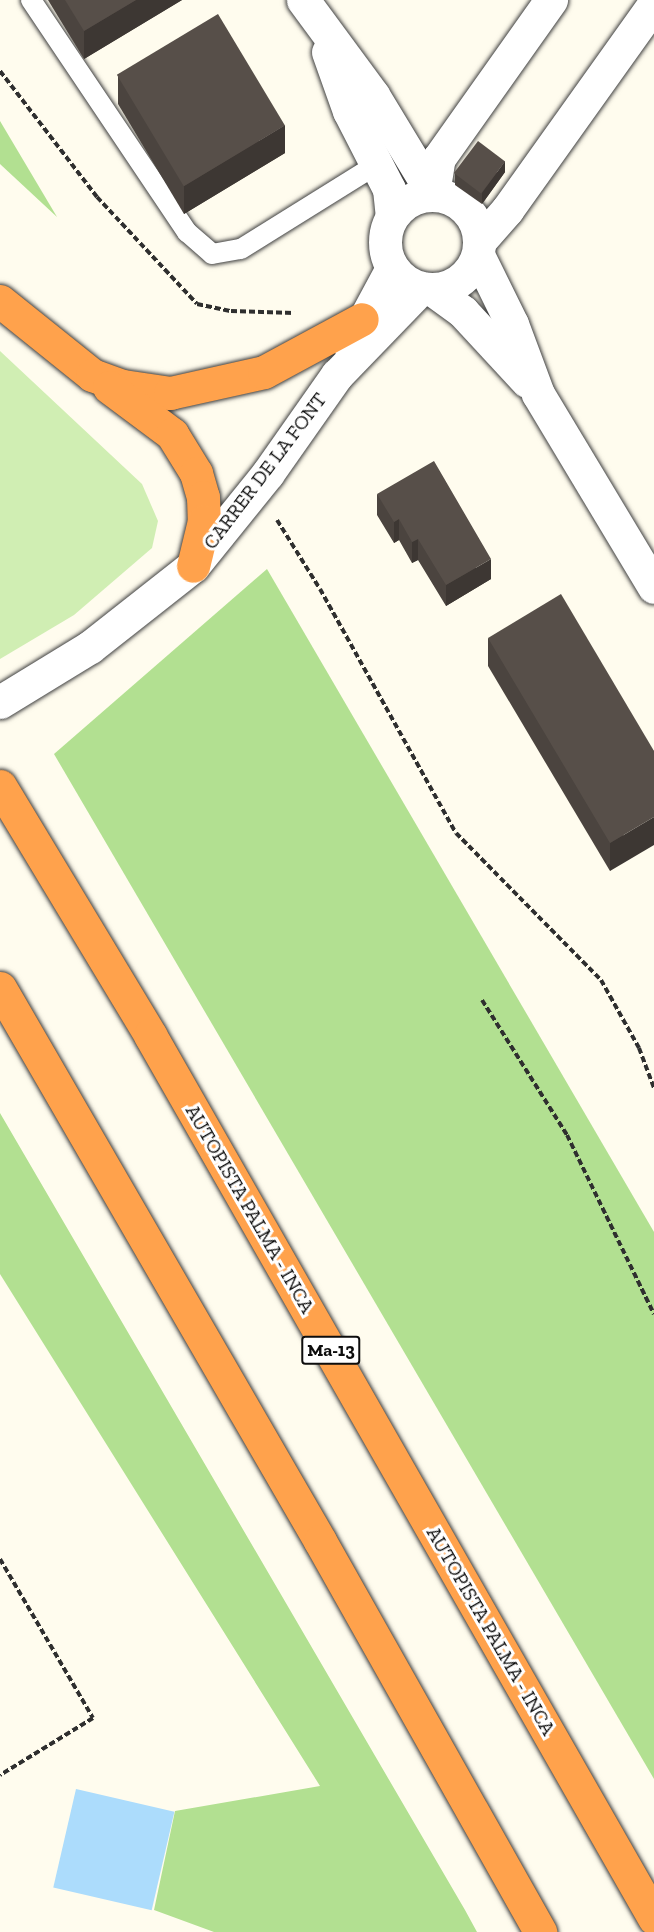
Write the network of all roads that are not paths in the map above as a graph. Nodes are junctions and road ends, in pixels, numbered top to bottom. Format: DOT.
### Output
graph roads {
  1 [pos="31,0"];
  2 [pos="303,0"];
  3 [pos="551,0"];
  4 [pos="654,4"];
  5 [pos="320,28"];
  6 [pos="379,164"];
  7 [pos="433,194"];
  8 [pos="392,217"];
  9 [pos="478,248"];
  10 [pos="392,268"];
  11 [pos="427,289"];
  12 [pos="0,301"];
  13 [pos="362,319"];
  14 [pos="92,375"];
  15 [pos="337,375"];
  16 [pos="538,394"];
  17 [pos="193,566"];
  18 [pos="654,587"];
  19 [pos="0,702"];
  20 [pos="0,786"];
  21 [pos="0,988"];
  22 [pos="654,1918"];
  23 [pos="540,1932"];
  1 -- 6 [label="lane"];
  2 -- 5 [label="street"];
  3 -- 7 [label="street"];
  4 -- 9 [label="street"];
  5 -- 6 [label="street"];
  5 -- 7 [label="street"];
  6 -- 8 [label="street"];
  7 -- 8 [label="street"];
  7 -- 9 [label="street"];
  8 -- 10 [label="street"];
  9 -- 11 [label="street"];
  9 -- 16 [label="street"];
  10 -- 11 [label="street"];
  10 -- 13 [label="street, CARRER DE LA FONT"];
  11 -- 15 [label="street, CARRER DE LA FONT"];
  11 -- 16 [label="street"];
  12 -- 14 [label="highway"];
  13 -- 14 [label="highway"];
  13 -- 15 [label="street, CARRER DE LA FONT"];
  14 -- 17 [label="highway"];
  15 -- 17 [label="street, CARRER DE LA FONT"];
  16 -- 18 [label="street"];
  17 -- 19 [label="street, CARRER DE LA FONT"];
  20 -- 22 [label="highway, AUTOPISTA PALMA - INCA / Ma-13"];
  21 -- 23 [label="highway"];
}
